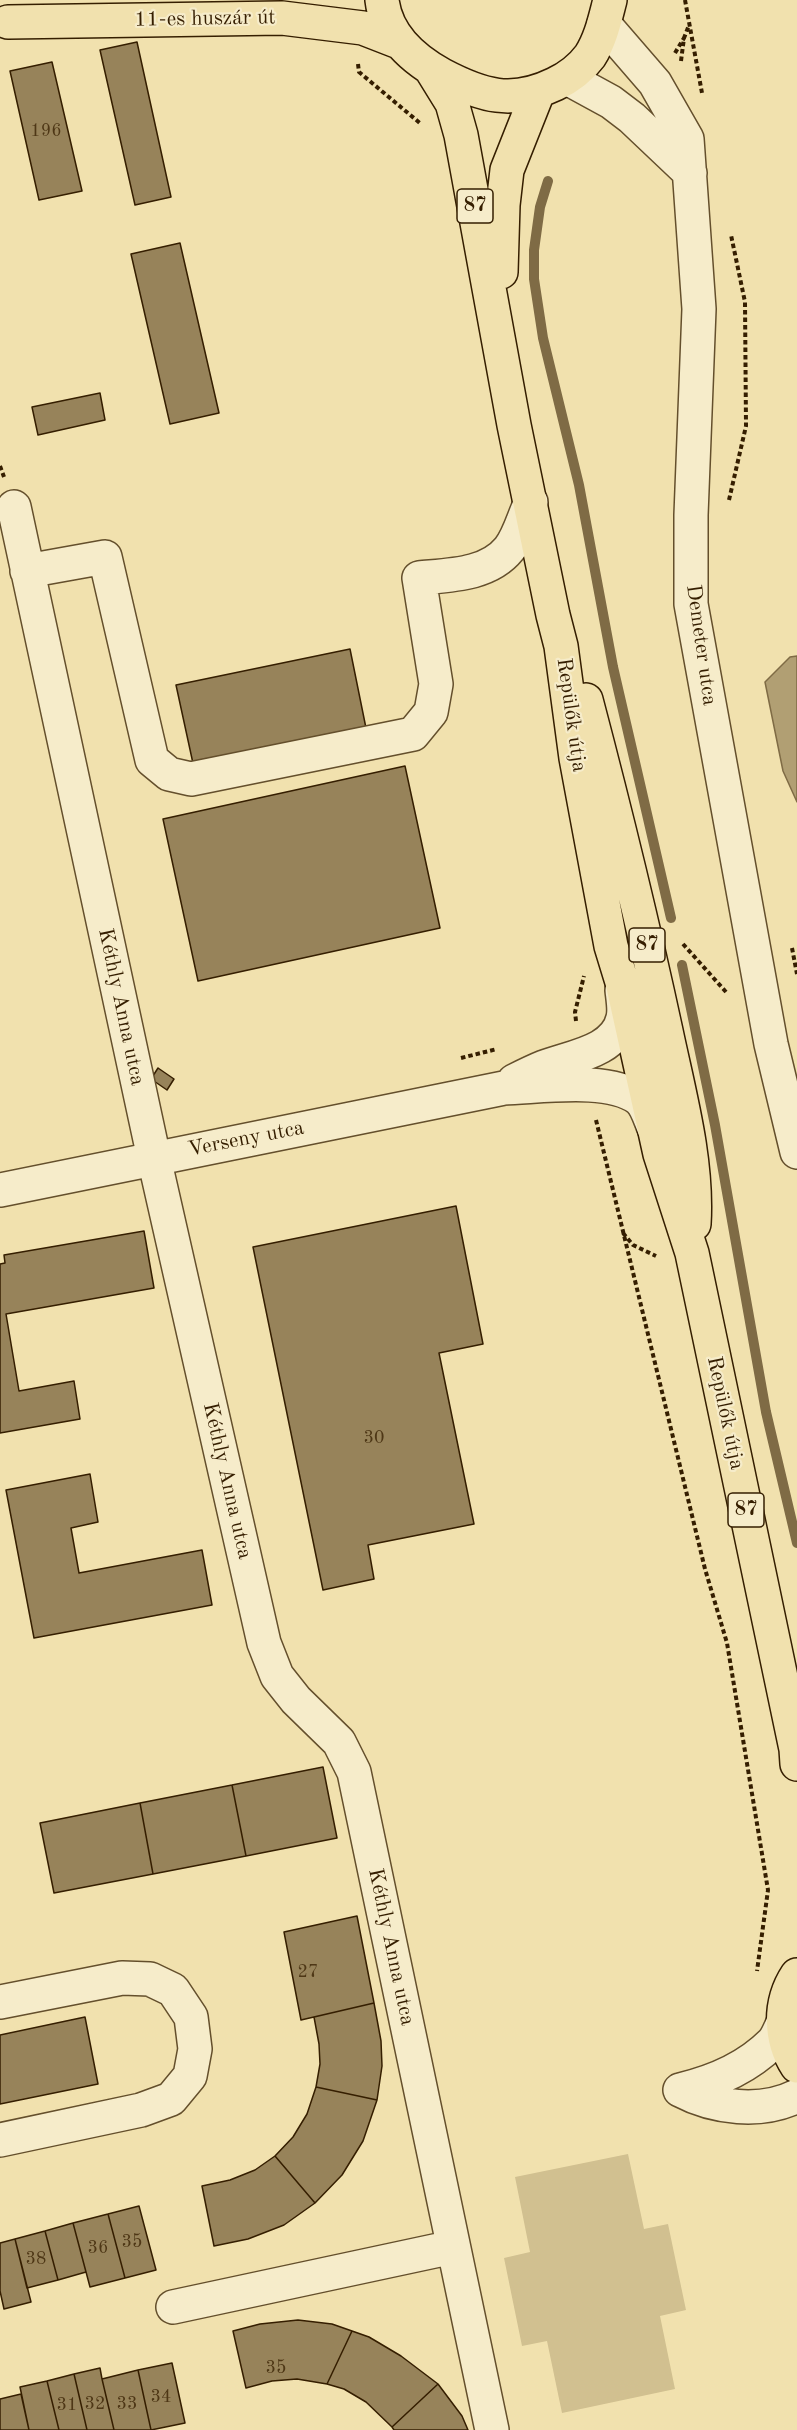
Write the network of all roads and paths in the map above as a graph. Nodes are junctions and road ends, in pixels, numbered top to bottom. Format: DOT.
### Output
graph roads {
  1 [pos="172,0"];
  2 [pos="381,0"];
  3 [pos="685,0"];
  4 [pos="607,12"];
  5 [pos="4,22"];
  6 [pos="690,23"];
  7 [pos="684,38"];
  8 [pos="399,42"];
  9 [pos="431,69"];
  10 [pos="567,78"];
  11 [pos="538,92"];
  12 [pos="704,102"];
  13 [pos="690,173"];
  14 [pos="729,224"];
  15 [pos="500,349"];
  16 [pos="531,502"];
  17 [pos="729,503"];
  18 [pos="14,507"];
  19 [pos="27,571"];
  20 [pos="561,646"];
  21 [pos="646,940"];
  22 [pos="791,942"];
  23 [pos="797,974"];
  24 [pos="622,982"];
  25 [pos="764,1006"];
  26 [pos="491,1089"];
  27 [pos="791,1098"];
  28 [pos="655,1130"];
  29 [pos="797,1152"];
  30 [pos="153,1158"];
  31 [pos="0,1190"];
  32 [pos="692,1252"];
  33 [pos="660,1258"];
  34 [pos="797,1754"];
  35 [pos="797,1975"];
  36 [pos="758,1980"];
  37 [pos="0,2002"];
  38 [pos="783,2023"];
  39 [pos="797,2066"];
  40 [pos="797,2096"];
  41 [pos="0,2140"];
  42 [pos="453,2247"];
  43 [pos="173,2307"];
  44 [pos="492,2430"];
  1 -- 5 [label="main road, 11-es huszár út"];
  2 -- 8 [label="main road, 87"];
  3 -- 6 [label="path"];
  4 -- 10 [label="main road, 87"];
  4 -- 13 [label="street, Demeter utca"];
  5 -- 8 [label="main road, 11-es huszár út"];
  6 -- 7 [label="path"];
  6 -- 12 [label="path"];
  8 -- 9 [label="main road, 87"];
  9 -- 11 [label="main road, 87"];
  9 -- 15 [label="main road, 87"];
  10 -- 11 [label="main road, 87"];
  10 -- 13 [label="street"];
  11 -- 15 [label="main road, 87"];
  13 -- 25 [label="street, Demeter utca"];
  14 -- 17 [label="path"];
  15 -- 16 [label="main road, 87"];
  16 -- 19 [label="street"];
  16 -- 20 [label="main road, 87"];
  18 -- 19 [label="street, Kéthly Anna utca"];
  19 -- 30 [label="street, Kéthly Anna utca"];
  20 -- 21 [label="main road, Repülők útja / 87"];
  20 -- 24 [label="main road, Repülők útja / 87"];
  21 -- 25 [label="path"];
  21 -- 32 [label="main road, Repülők útja / 87"];
  22 -- 23 [label="path"];
  24 -- 26 [label="street, Verseny utca"];
  24 -- 28 [label="main road, Repülők útja / 87"];
  25 -- 27 [label="street, Demeter utca"];
  26 -- 28 [label="street, Verseny utca"];
  26 -- 30 [label="street, Verseny utca"];
  27 -- 29 [label="street"];
  28 -- 32 [label="main road, Repülők útja / 87"];
  30 -- 31 [label="street, Verseny utca"];
  30 -- 42 [label="street, Kéthly Anna utca"];
  32 -- 34 [label="main road, Repülők útja / 87"];
  33 -- 36 [label="path"];
  35 -- 38 [label="main road"];
  37 -- 41 [label="street"];
  38 -- 39 [label="main road"];
  38 -- 40 [label="street"];
  42 -- 43 [label="street"];
  42 -- 44 [label="street, Kéthly Anna utca"];
}
